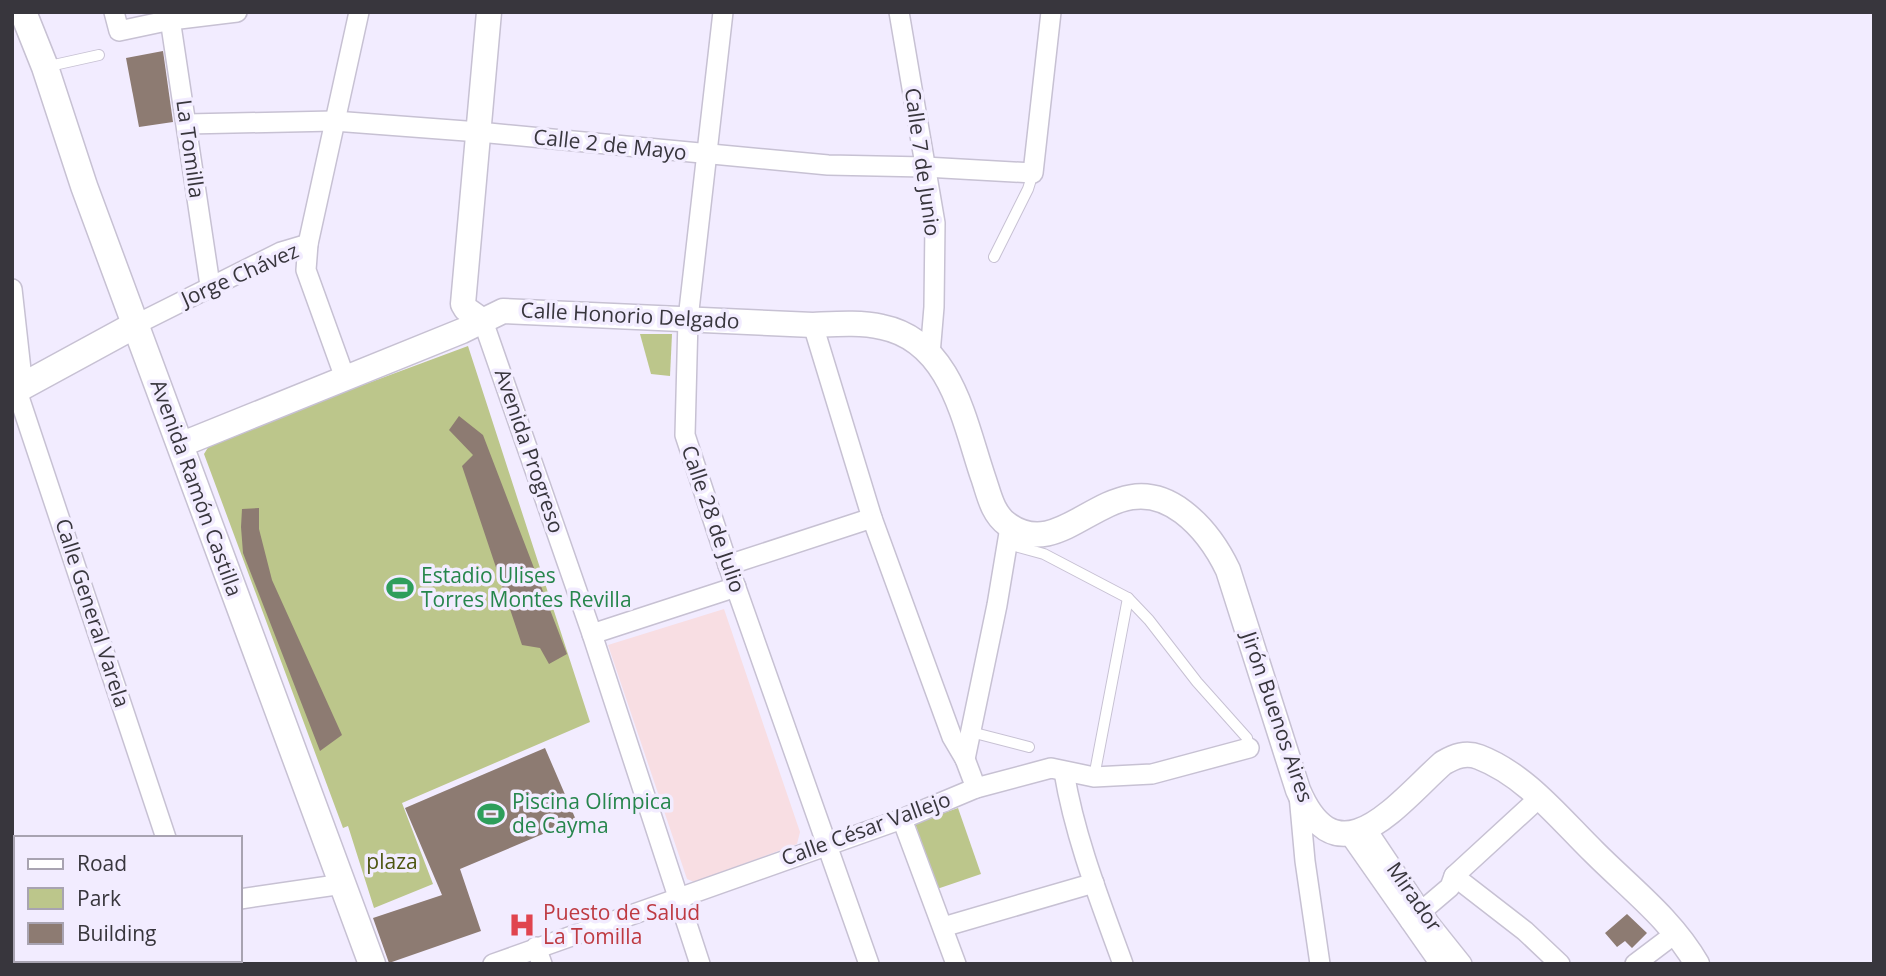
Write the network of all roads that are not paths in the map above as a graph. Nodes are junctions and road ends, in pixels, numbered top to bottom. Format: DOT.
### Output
graph roads {
  1 [pos="23,12"];
  2 [pos="114,12"];
  3 [pos="237,12"];
  4 [pos="359,12"];
  5 [pos="489,12"];
  6 [pos="723,12"];
  7 [pos="899,12"];
  8 [pos="1051,12"];
  9 [pos="170,16"];
  10 [pos="99,55"];
  11 [pos="45,67"];
  12 [pos="334,121"];
  13 [pos="187,124"];
  14 [pos="479,132"];
  15 [pos="707,155"];
  16 [pos="925,167"];
  17 [pos="1033,173"];
  18 [pos="308,244"];
  19 [pos="994,257"];
  20 [pos="210,285"];
  21 [pos="12,289"];
  22 [pos="688,319"];
  23 [pos="483,321"];
  24 [pos="135,325"];
  25 [pos="813,325"];
  26 [pos="930,354"];
  27 [pos="345,377"];
  28 [pos="15,390"];
  29 [pos="180,445"];
  30 [pos="872,518"];
  31 [pos="1009,535"];
  32 [pos="728,565"];
  33 [pos="736,587"];
  34 [pos="1128,598"];
  35 [pos="592,634"];
  36 [pos="971,732"];
  37 [pos="1030,747"];
  38 [pos="1249,748"];
  39 [pos="965,759"];
  40 [pos="1064,772"];
  41 [pos="1094,777"];
  42 [pos="976,788"];
  43 [pos="1298,790"];
  44 [pos="1539,798"];
  45 [pos="902,819"];
  46 [pos="1358,832"];
  47 [pos="165,836"];
  48 [pos="828,845"];
  49 [pos="1454,876"];
  50 [pos="1094,883"];
  51 [pos="343,884"];
  52 [pos="677,897"];
  53 [pos="242,899"];
  54 [pos="1416,916"];
  55 [pos="943,927"];
  56 [pos="1676,933"];
  57 [pos="539,955"];
  58 [pos="372,964"];
  59 [pos="493,964"];
  60 [pos="700,964"];
  61 [pos="869,964"];
  62 [pos="956,964"];
  63 [pos="1123,964"];
  64 [pos="1320,964"];
  65 [pos="1440,964"];
  66 [pos="1462,964"];
  67 [pos="1560,964"];
  68 [pos="1635,964"];
  69 [pos="1697,964"];
  1 -- 11 [label="main road, Avenida Ramón Castilla"];
  2 -- 9 [label="street"];
  3 -- 9 [label="street"];
  4 -- 12 [label="street, Jorge Chávez"];
  5 -- 14 [label="street, Avenida Progreso"];
  6 -- 15 [label="street, Calle 28 de Julio"];
  7 -- 16 [label="street, Calle 7 de Junio"];
  8 -- 17 [label="street"];
  9 -- 13 [label="street, La Tomilla"];
  10 -- 11 [label="lane"];
  11 -- 24 [label="main road, Avenida Ramón Castilla"];
  12 -- 13 [label="street, Calle 2 de Mayo"];
  12 -- 14 [label="street, Calle 2 de Mayo"];
  12 -- 18 [label="street, Jorge Chávez"];
  13 -- 20 [label="street, La Tomilla"];
  14 -- 15 [label="street, Calle 2 de Mayo"];
  14 -- 23 [label="street, Avenida Progreso"];
  15 -- 16 [label="street, Calle 2 de Mayo"];
  15 -- 22 [label="street, Calle 28 de Julio"];
  16 -- 17 [label="street, Calle 2 de Mayo"];
  16 -- 26 [label="street, Calle 7 de Junio"];
  17 -- 19 [label="lane"];
  18 -- 20 [label="street, Jorge Chávez"];
  18 -- 27 [label="street"];
  20 -- 24 [label="street, Jorge Chávez"];
  21 -- 28 [label="street, Calle General Varela"];
  22 -- 23 [label="street, Calle Honorio Delgado"];
  22 -- 25 [label="street, Calle Honorio Delgado"];
  22 -- 32 [label="street, Calle 28 de Julio"];
  23 -- 27 [label="street, Calle Honorio Delgado"];
  23 -- 35 [label="street, Avenida Progreso"];
  24 -- 28 [label="main road"];
  24 -- 29 [label="main road, Avenida Ramón Castilla"];
  25 -- 26 [label="street, Calle Honorio Delgado"];
  25 -- 30 [label="street"];
  26 -- 31 [label="street"];
  27 -- 29 [label="street, Calle Honorio Delgado"];
  28 -- 47 [label="street, Calle General Varela"];
  29 -- 51 [label="main road, Avenida Ramón Castilla"];
  30 -- 32 [label="street"];
  30 -- 39 [label="street"];
  31 -- 34 [label="lane"];
  31 -- 36 [label="street"];
  31 -- 43 [label="street, Jirón Buenos Aires"];
  32 -- 33 [label="street, Calle 28 de Julio"];
  33 -- 35 [label="street"];
  33 -- 48 [label="street, Calle 28 de Julio"];
  34 -- 38 [label="lane"];
  34 -- 41 [label="lane"];
  35 -- 52 [label="street, Avenida Progreso"];
  36 -- 37 [label="lane"];
  36 -- 39 [label="street"];
  38 -- 41 [label="street, Calle César Vallejo"];
  39 -- 42 [label="street"];
  40 -- 41 [label="street, Calle César Vallejo"];
  40 -- 42 [label="street, Calle César Vallejo"];
  40 -- 50 [label="street"];
  42 -- 45 [label="street, Calle César Vallejo"];
  43 -- 46 [label="street, Jirón Buenos Aires"];
  43 -- 64 [label="street"];
  44 -- 46 [label="street"];
  44 -- 49 [label="street"];
  44 -- 56 [label="street"];
  45 -- 48 [label="street, Calle César Vallejo"];
  45 -- 55 [label="street"];
  46 -- 54 [label="street, Mirador"];
  48 -- 52 [label="street, Calle César Vallejo"];
  48 -- 61 [label="street, Calle 28 de Julio"];
  49 -- 54 [label="street"];
  49 -- 67 [label="street"];
  50 -- 55 [label="street"];
  50 -- 63 [label="street"];
  51 -- 53 [label="street"];
  51 -- 58 [label="main road, Avenida Ramón Castilla"];
  52 -- 57 [label="street, Calle César Vallejo"];
  52 -- 60 [label="street, Avenida Progreso"];
  54 -- 65 [label="street, Mirador"];
  54 -- 66 [label="street, Mirador"];
  55 -- 62 [label="street"];
  56 -- 68 [label="street"];
  56 -- 69 [label="street"];
  57 -- 59 [label="street, Calle César Vallejo"];
}
